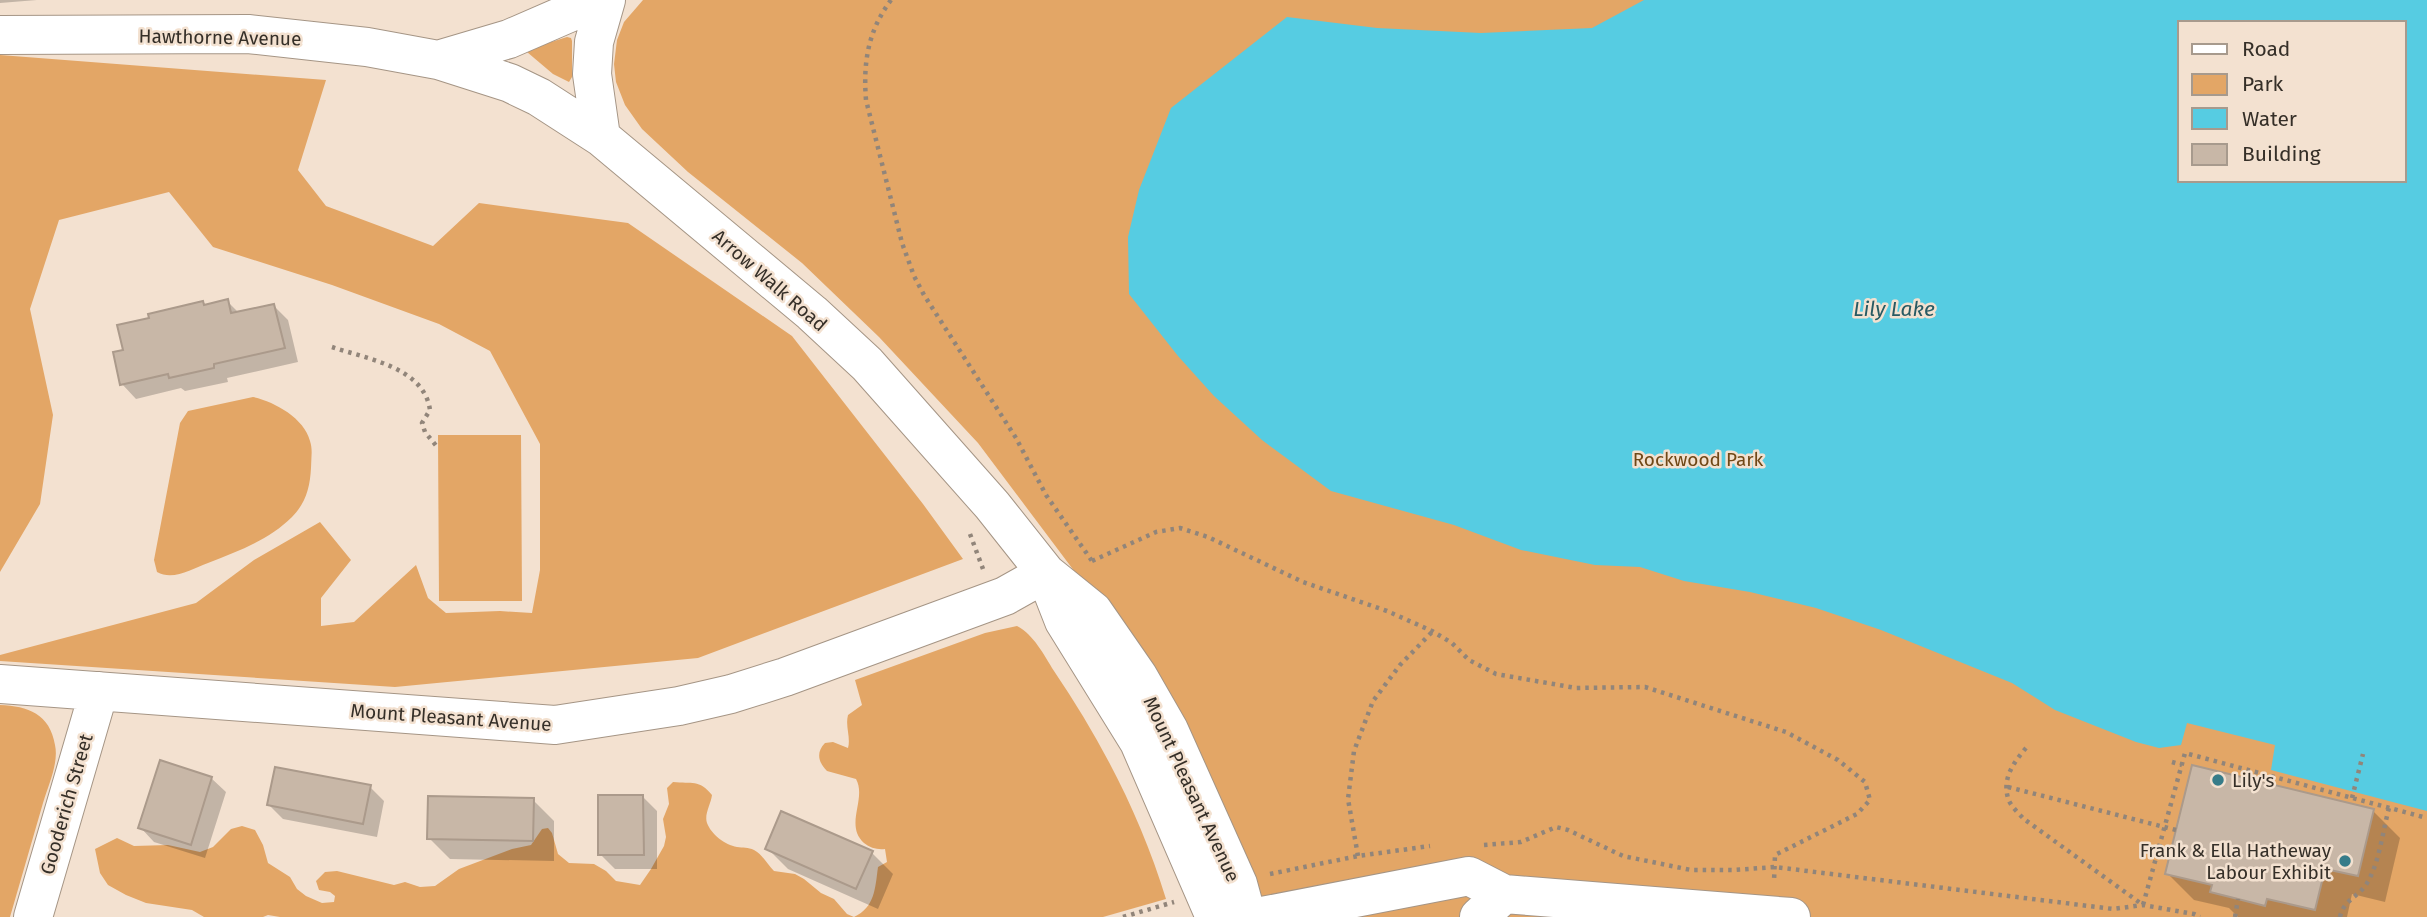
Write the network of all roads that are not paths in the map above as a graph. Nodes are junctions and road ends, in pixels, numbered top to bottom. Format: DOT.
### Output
graph roads {
  1 [pos="599,0"];
  2 [pos="606,0"];
  3 [pos="0,35"];
  4 [pos="438,60"];
  5 [pos="601,136"];
  6 [pos="1046,573"];
  7 [pos="0,684"];
  8 [pos="99,691"];
  9 [pos="1516,906"];
  10 [pos="1764,916"];
  11 [pos="33,917"];
  12 [pos="1215,917"];
  13 [pos="1247,917"];
  14 [pos="1257,917"];
  1 -- 4 [label="street"];
  2 -- 5 [label="street"];
  3 -- 4 [label="street, Hawthorne Avenue"];
  4 -- 5 [label="street, Arrow Walk Road"];
  5 -- 6 [label="street, Arrow Walk Road"];
  6 -- 8 [label="street, Mount Pleasant Avenue"];
  6 -- 12 [label="street, Mount Pleasant Avenue"];
  6 -- 13 [label="street, Mount Pleasant Avenue"];
  7 -- 8 [label="street, Mount Pleasant Avenue"];
  8 -- 11 [label="street, Gooderich Street"];
  9 -- 10 [label="street"];
  9 -- 14 [label="street"];
}
